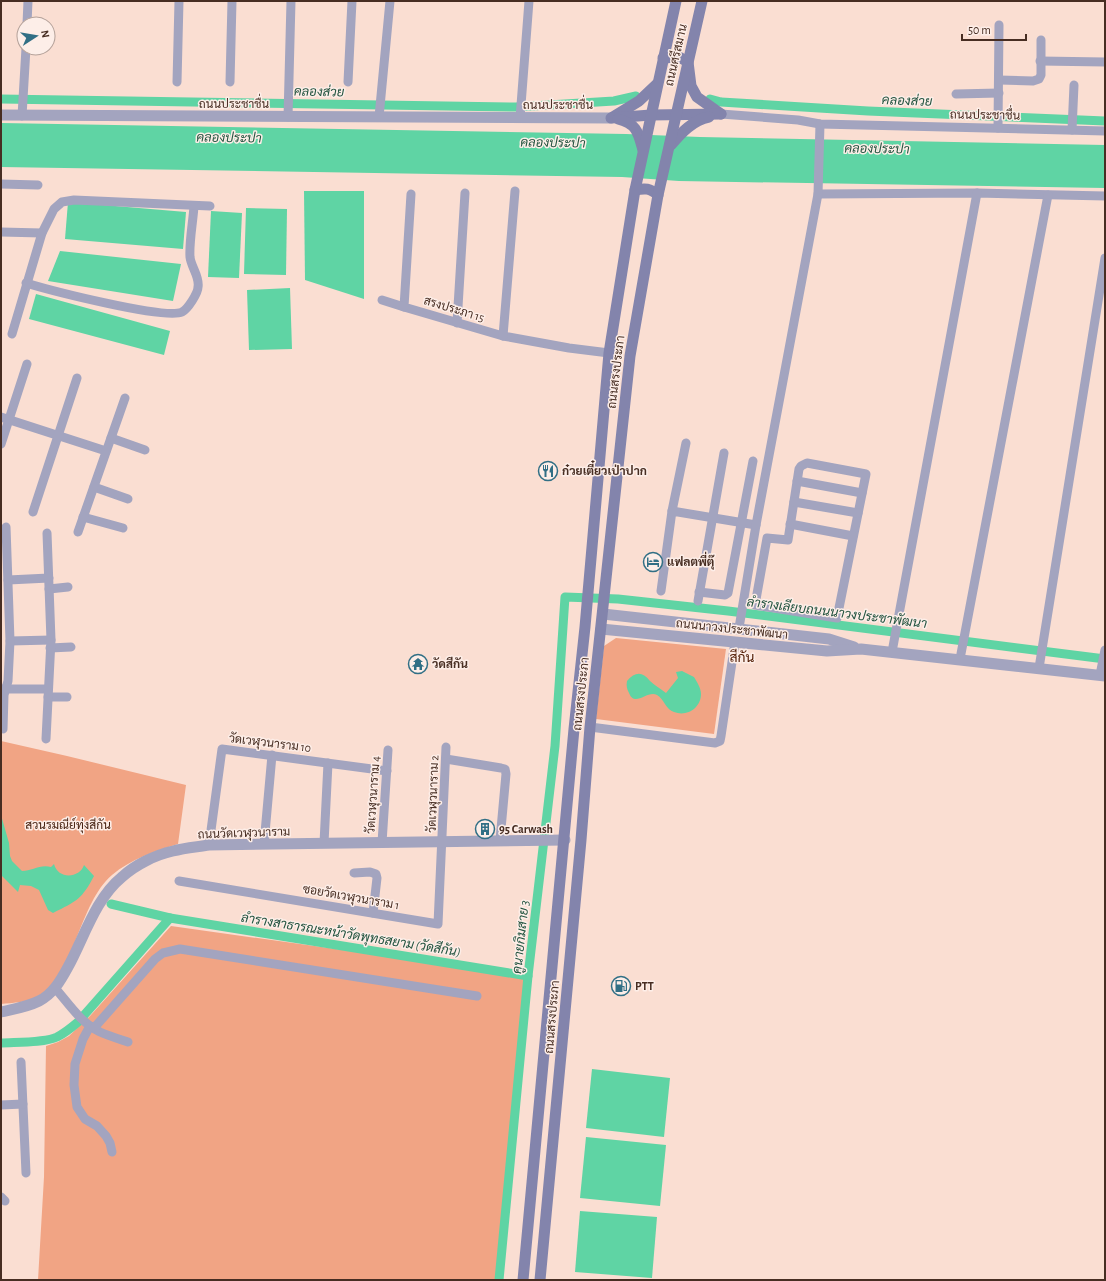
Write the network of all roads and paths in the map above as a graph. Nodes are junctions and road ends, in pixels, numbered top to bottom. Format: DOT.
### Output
graph roads {
  1 [pos="28,1"];
  2 [pos="179,1"];
  3 [pos="232,1"];
  4 [pos="291,1"];
  5 [pos="352,1"];
  6 [pos="390,1"];
  7 [pos="529,1"];
  8 [pos="676,1"];
  9 [pos="702,1"];
  10 [pos="27,16"];
  11 [pos="999,25"];
  12 [pos="1041,40"];
  13 [pos="26,56"];
  14 [pos="663,58"];
  15 [pos="1040,61"];
  16 [pos="688,62"];
  17 [pos="1105,62"];
  18 [pos="999,80"];
  19 [pos="177,82"];
  20 [pos="230,82"];
  21 [pos="348,82"];
  22 [pos="658,84"];
  23 [pos="1074,85"];
  24 [pos="999,93"];
  25 [pos="956,94"];
  26 [pos="380,109"];
  27 [pos="520,111"];
  28 [pos="721,114"];
  29 [pos="1,115"];
  30 [pos="288,115"];
  31 [pos="651,115"];
  32 [pos="676,115"];
  33 [pos="22,116"];
  34 [pos="612,118"];
  35 [pos="1073,123"];
  36 [pos="820,124"];
  37 [pos="998,125"];
  38 [pos="1105,131"];
  39 [pos="643,133"];
  40 [pos="675,134"];
  41 [pos="1,184"];
  42 [pos="38,185"];
  43 [pos="636,185"];
  44 [pos="818,190"];
  45 [pos="515,191"];
  46 [pos="465,193"];
  47 [pos="411,194"];
  48 [pos="977,194"];
  49 [pos="658,195"];
  50 [pos="1048,195"];
  51 [pos="1105,196"];
  52 [pos="194,206"];
  53 [pos="210,206"];
  54 [pos="1,232"];
  55 [pos="42,233"];
  56 [pos="1105,258"];
  57 [pos="26,283"];
  58 [pos="382,300"];
  59 [pos="404,307"];
  60 [pos="457,323"];
  61 [pos="12,334"];
  62 [pos="503,336"];
  63 [pos="609,353"];
  64 [pos="27,364"];
  65 [pos="77,378"];
  66 [pos="125,398"];
  67 [pos="5,418"];
  68 [pos="58,435"];
  69 [pos="111,438"];
  70 [pos="1,444"];
  71 [pos="686,444"];
  72 [pos="145,450"];
  73 [pos="106,451"];
  74 [pos="724,453"];
  75 [pos="753,461"];
  76 [pos="598,476"];
  77 [pos="617,477"];
  78 [pos="797,481"];
  79 [pos="94,487"];
  80 [pos="862,493"];
  81 [pos="128,499"];
  82 [pos="794,502"];
  83 [pos="672,511"];
  84 [pos="33,512"];
  85 [pos="858,513"];
  86 [pos="84,517"];
  87 [pos="714,517"];
  88 [pos="741,522"];
  89 [pos="790,524"];
  90 [pos="756,525"];
  91 [pos="6,527"];
  92 [pos="122,528"];
  93 [pos="78,532"];
  94 [pos="47,533"];
  95 [pos="853,536"];
  96 [pos="4,565"];
  97 [pos="49,578"];
  98 [pos="8,580"];
  99 [pos="68,587"];
  100 [pos="49,589"];
  101 [pos="661,591"];
  102 [pos="5,606"];
  103 [pos="587,608"];
  104 [pos="603,609"];
  105 [pos="585,627"];
  106 [pos="601,628"];
  107 [pos="739,628"];
  108 [pos="10,641"];
  109 [pos="735,642"];
  110 [pos="51,644"];
  111 [pos="71,647"];
  112 [pos="861,649"];
  113 [pos="1105,650"];
  114 [pos="892,652"];
  115 [pos="960,659"];
  116 [pos="1039,668"];
  117 [pos="1102,673"];
  118 [pos="4,689"];
  119 [pos="48,693"];
  120 [pos="68,697"];
  121 [pos="590,727"];
  122 [pos="3,729"];
  123 [pos="46,739"];
  124 [pos="446,747"];
  125 [pos="388,750"];
  126 [pos="272,755"];
  127 [pos="446,759"];
  128 [pos="328,763"];
  129 [pos="387,771"];
  130 [pos="500,840"];
  131 [pos="565,840"];
  132 [pos="443,842"];
  133 [pos="382,843"];
  134 [pos="264,844"];
  135 [pos="324,844"];
  136 [pos="209,845"];
  137 [pos="354,872"];
  138 [pos="178,881"];
  139 [pos="373,913"];
  140 [pos="55,988"];
  141 [pos="477,996"];
  142 [pos="1,1012"];
  143 [pos="90,1026"];
  144 [pos="128,1042"];
  145 [pos="21,1062"];
  146 [pos="23,1104"];
  147 [pos="1,1105"];
  148 [pos="112,1152"];
  149 [pos="26,1173"];
  150 [pos="523,1280"];
  151 [pos="540,1280"];
  1 -- 10 [label="street"];
  2 -- 19 [label="street"];
  3 -- 20 [label="street"];
  4 -- 30 [label="street"];
  5 -- 21 [label="street"];
  6 -- 26 [label="street"];
  7 -- 27 [label="street"];
  8 -- 14 [label="main road, ถนนศรีสมาน"];
  9 -- 16 [label="main road, ถนนศรีสมาน"];
  11 -- 18 [label="street"];
  12 -- 15 [label="street"];
  13 -- 33 [label="street"];
  14 -- 16 [label="main road"];
  14 -- 22 [label="main road, ถนนศรีสมาน"];
  15 -- 17 [label="street"];
  15 -- 18 [label="street"];
  16 -- 28 [label="main road"];
  16 -- 32 [label="main road, ถนนศรีสมาน"];
  18 -- 24 [label="street"];
  22 -- 31 [label="main road, ถนนศรีสมาน"];
  22 -- 34 [label="main road"];
  23 -- 35 [label="street"];
  24 -- 25 [label="street"];
  24 -- 37 [label="street"];
  26 -- 27 [label="street, ถนนประชาชื่น"];
  26 -- 30 [label="street, ถนนประชาชื่น"];
  27 -- 34 [label="street, ถนนประชาชื่น"];
  28 -- 32 [label="main road"];
  28 -- 36 [label="street, ถนนประชาชื่น"];
  28 -- 40 [label="main road"];
  29 -- 33 [label="street, ถนนประชาชื่น"];
  30 -- 33 [label="street, ถนนประชาชื่น"];
  31 -- 32 [label="main road"];
  31 -- 34 [label="main road"];
  31 -- 39 [label="main road"];
  32 -- 40 [label="main road, ถนนสรงประภา"];
  34 -- 39 [label="main road"];
  35 -- 37 [label="street, ถนนประชาชื่น"];
  35 -- 38 [label="street, ถนนประชาชื่น"];
  36 -- 37 [label="street, ถนนประชาชื่น"];
  36 -- 44 [label="street"];
  39 -- 43 [label="main road, ถนนสรงประภา"];
  40 -- 49 [label="main road, ถนนสรงประภา"];
  41 -- 42 [label="street"];
  43 -- 49 [label="main road"];
  43 -- 63 [label="main road, ถนนสรงประภา"];
  44 -- 48 [label="street"];
  44 -- 90 [label="street"];
  45 -- 62 [label="street"];
  46 -- 60 [label="street"];
  47 -- 59 [label="street, สรงประภา 15"];
  48 -- 50 [label="street"];
  48 -- 114 [label="street"];
  49 -- 77 [label="main road, ถนนสรงประภา"];
  50 -- 51 [label="street"];
  50 -- 115 [label="street"];
  52 -- 53 [label="street"];
  52 -- 55 [label="street"];
  52 -- 57 [label="street"];
  54 -- 55 [label="street"];
  55 -- 57 [label="street"];
  56 -- 116 [label="street"];
  57 -- 61 [label="street"];
  58 -- 59 [label="street"];
  59 -- 60 [label="street, สรงประภา 15"];
  60 -- 62 [label="street, สรงประภา 15"];
  62 -- 63 [label="street, สรงประภา 15"];
  63 -- 76 [label="main road, ถนนสรงประภา"];
  64 -- 67 [label="street"];
  65 -- 68 [label="street"];
  66 -- 69 [label="street"];
  67 -- 68 [label="street"];
  67 -- 70 [label="street"];
  68 -- 73 [label="street"];
  68 -- 84 [label="street"];
  69 -- 72 [label="street"];
  69 -- 73 [label="street"];
  71 -- 83 [label="street"];
  73 -- 79 [label="street"];
  74 -- 87 [label="street"];
  75 -- 88 [label="street"];
  76 -- 77 [label="main road"];
  76 -- 103 [label="main road, ถนนสรงประภา"];
  77 -- 104 [label="main road, ถนนสรงประภา"];
  78 -- 80 [label="street"];
  78 -- 80 [label="street"];
  78 -- 82 [label="street"];
  79 -- 81 [label="street"];
  79 -- 86 [label="street"];
  80 -- 85 [label="street"];
  82 -- 85 [label="street"];
  82 -- 89 [label="street"];
  83 -- 87 [label="street"];
  83 -- 101 [label="street"];
  85 -- 95 [label="street"];
  86 -- 92 [label="street"];
  86 -- 93 [label="street"];
  87 -- 88 [label="street"];
  87 -- 88 [label="street"];
  88 -- 90 [label="street"];
  89 -- 95 [label="street"];
  89 -- 95 [label="street"];
  90 -- 107 [label="street"];
  91 -- 96 [label="street"];
  94 -- 97 [label="street"];
  96 -- 98 [label="street"];
  97 -- 98 [label="street"];
  97 -- 100 [label="street"];
  98 -- 102 [label="street"];
  99 -- 100 [label="street"];
  100 -- 110 [label="street"];
  102 -- 108 [label="street"];
  103 -- 104 [label="main road"];
  103 -- 105 [label="main road, ถนนสรงประภา"];
  104 -- 106 [label="main road, ถนนสรงประภา"];
  104 -- 107 [label="street, ถนนนาวงประชาพัฒนา"];
  105 -- 106 [label="main road"];
  105 -- 131 [label="main road, ถนนสรงประภา"];
  106 -- 109 [label="street, ถนนนาวงประชาพัฒนา"];
  106 -- 121 [label="main road, ถนนสรงประภา"];
  107 -- 112 [label="street, ถนนนาวงประชาพัฒนา"];
  108 -- 110 [label="street"];
  108 -- 118 [label="street"];
  109 -- 112 [label="street, ถนนนาวงประชาพัฒนา"];
  109 -- 121 [label="street"];
  110 -- 111 [label="street"];
  110 -- 119 [label="street"];
  112 -- 114 [label="street, ถนนนาวงประชาพัฒนา"];
  113 -- 117 [label="street"];
  114 -- 115 [label="street, ถนนนาวงประชาพัฒนา"];
  115 -- 116 [label="street, ถนนนาวงประชาพัฒนา"];
  116 -- 117 [label="street, ถนนนาวงประชาพัฒนา"];
  118 -- 119 [label="street"];
  118 -- 122 [label="street"];
  119 -- 120 [label="street"];
  119 -- 123 [label="street"];
  121 -- 151 [label="main road, ถนนสรงประภา"];
  124 -- 127 [label="street, วัดเวฬุวนาราม 2"];
  125 -- 129 [label="street, วัดเวฬุวนาราม 4"];
  126 -- 128 [label="street, วัดเวฬุวนาราม 10"];
  126 -- 134 [label="street"];
  126 -- 136 [label="street, วัดเวฬุวนาราม 10"];
  127 -- 130 [label="street"];
  127 -- 132 [label="street, วัดเวฬุวนาราม 2"];
  128 -- 129 [label="street, วัดเวฬุวนาราม 10"];
  128 -- 135 [label="street"];
  129 -- 133 [label="street, วัดเวฬุวนาราม 4"];
  130 -- 131 [label="street, ถนนวัดเวฬุวนาราม"];
  130 -- 132 [label="street, ถนนวัดเวฬุวนาราม"];
  131 -- 150 [label="main road, ถนนสรงประภา"];
  132 -- 133 [label="street, ถนนวัดเวฬุวนาราม"];
  132 -- 139 [label="street, ซอยวัดเวฬุวนาราม 1"];
  133 -- 135 [label="street, ถนนวัดเวฬุวนาราม"];
  134 -- 135 [label="street, ถนนวัดเวฬุวนาราม"];
  134 -- 136 [label="street, ถนนวัดเวฬุวนาราม"];
  136 -- 140 [label="street, ถนนวัดเวฬุวนาราม"];
  137 -- 139 [label="street"];
  138 -- 139 [label="street, ซอยวัดเวฬุวนาราม 1"];
  140 -- 142 [label="street, ถนนวัดเวฬุวนาราม"];
  140 -- 143 [label="street"];
  141 -- 143 [label="street"];
  143 -- 144 [label="street"];
  143 -- 148 [label="street"];
  145 -- 146 [label="street"];
  146 -- 147 [label="street"];
  146 -- 149 [label="street"];
}
